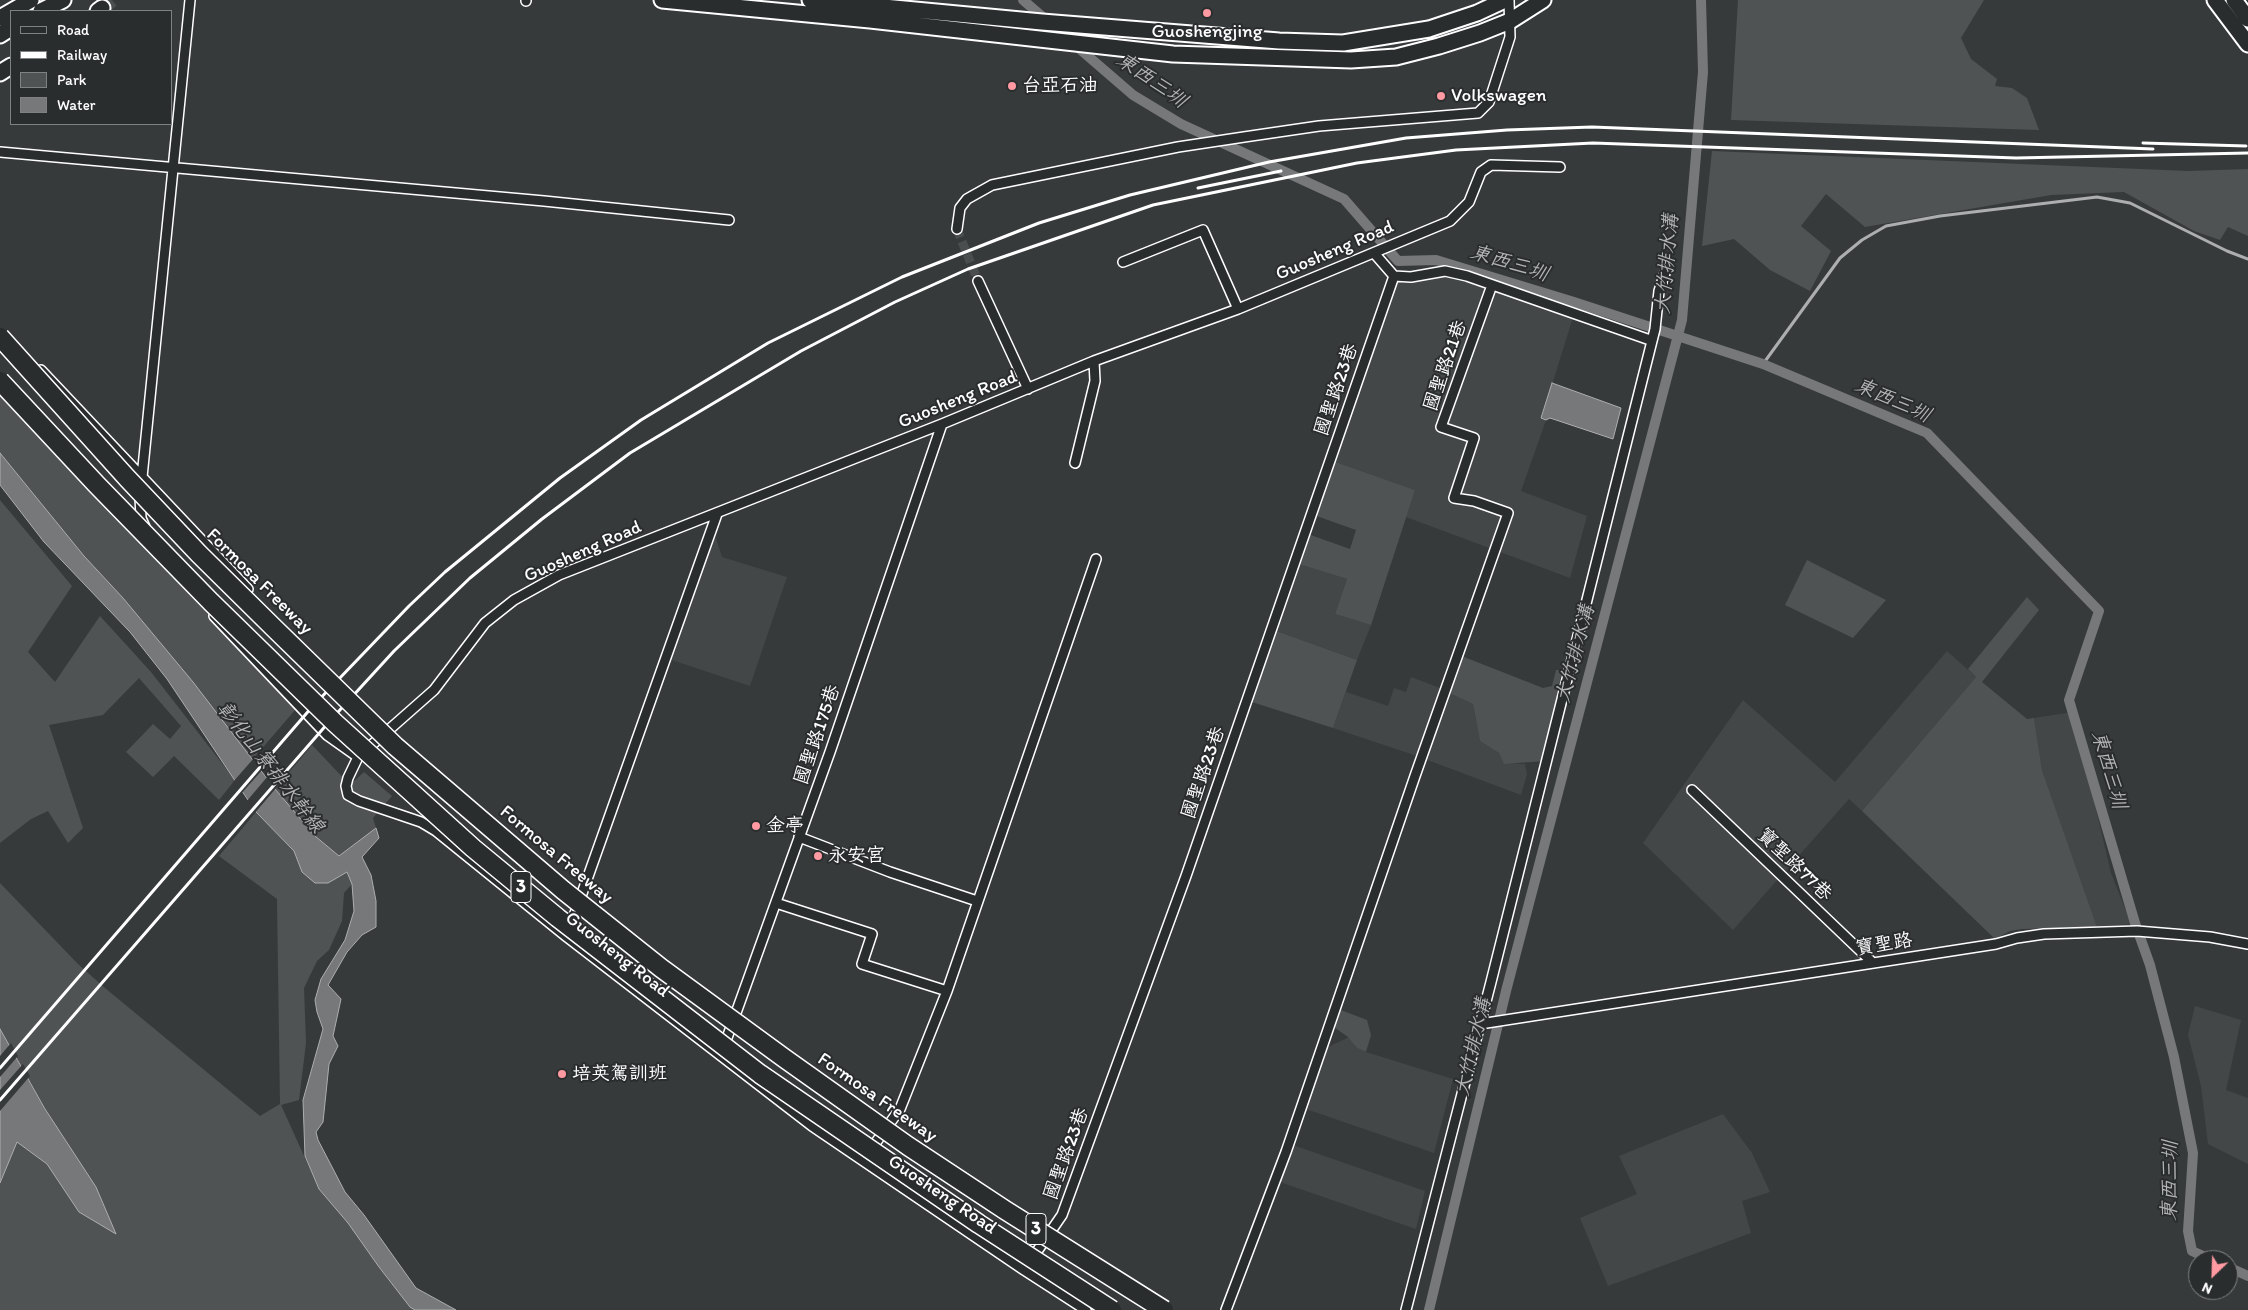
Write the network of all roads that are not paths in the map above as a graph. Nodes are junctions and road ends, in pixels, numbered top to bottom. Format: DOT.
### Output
graph roads {
  1 [pos="31,0"];
  2 [pos="63,0"];
  3 [pos="190,0"];
  4 [pos="662,0"];
  5 [pos="810,0"];
  6 [pos="1505,0"];
  7 [pos="1509,0"];
  8 [pos="1543,0"];
  9 [pos="2214,0"];
  10 [pos="2234,0"];
  11 [pos="14,10"];
  12 [pos="43,10"];
  13 [pos="870,15"];
  14 [pos="2248,19"];
  15 [pos="1510,20"];
  16 [pos="1175,27"];
  17 [pos="2248,44"];
  18 [pos="1173,58"];
  19 [pos="0,152"];
  20 [pos="172,167"];
  21 [pos="1560,167"];
  22 [pos="729,220"];
  23 [pos="957,229"];
  24 [pos="1374,252"];
  25 [pos="1123,262"];
  26 [pos="1666,270"];
  27 [pos="1394,276"];
  28 [pos="978,281"];
  29 [pos="1492,285"];
  30 [pos="1238,309"];
  31 [pos="0,326"];
  32 [pos="0,337"];
  33 [pos="1650,340"];
  34 [pos="1094,361"];
  35 [pos="0,382"];
  36 [pos="1028,389"];
  37 [pos="942,424"];
  38 [pos="1075,463"];
  39 [pos="143,478"];
  40 [pos="717,514"];
  41 [pos="1096,560"];
  42 [pos="248,589"];
  43 [pos="358,757"];
  44 [pos="1692,790"];
  45 [pos="799,837"];
  46 [pos="977,901"];
  47 [pos="776,903"];
  48 [pos="567,937"];
  49 [pos="2248,944"];
  50 [pos="1873,963"];
  51 [pos="947,991"];
  52 [pos="1480,1024"];
  53 [pos="720,1056"];
  54 [pos="864,1161"];
  55 [pos="1024,1270"];
  56 [pos="1086,1310"];
  57 [pos="1112,1310"];
  58 [pos="1164,1310"];
  59 [pos="1226,1310"];
  60 [pos="1406,1310"];
  1 -- 11 [label="main road"];
  2 -- 12 [label="main road"];
  3 -- 20 [label="street"];
  4 -- 13 [label="main road"];
  5 -- 13 [label="main road"];
  6 -- 16 [label="main road"];
  7 -- 15 [label="street"];
  8 -- 15 [label="main road"];
  9 -- 17 [label="main road"];
  10 -- 14 [label="main road"];
  13 -- 16 [label="main road"];
  13 -- 18 [label="main road"];
  15 -- 18 [label="main road"];
  15 -- 23 [label="street"];
  16 -- 18 [label="main road"];
  19 -- 20 [label="street"];
  20 -- 22 [label="street"];
  20 -- 39 [label="street"];
  21 -- 24 [label="street, Guosheng Road"];
  24 -- 27 [label="street"];
  24 -- 30 [label="street, Guosheng Road"];
  25 -- 30 [label="street"];
  26 -- 33 [label="street"];
  27 -- 29 [label="street"];
  27 -- 55 [label="street, 國聖路23巷"];
  28 -- 36 [label="street"];
  29 -- 33 [label="street"];
  29 -- 59 [label="street, 國聖路21巷"];
  30 -- 34 [label="street, Guosheng Road"];
  31 -- 39 [label="street"];
  32 -- 58 [label="highway, Formosa Freeway / 3, bridge"];
  33 -- 52 [label="street"];
  34 -- 36 [label="street, Guosheng Road"];
  34 -- 38 [label="street"];
  35 -- 57 [label="highway, 3, bridge"];
  36 -- 37 [label="street, Guosheng Road"];
  37 -- 40 [label="street, Guosheng Road"];
  37 -- 45 [label="street, 國聖路175巷"];
  39 -- 42 [label="street"];
  39 -- 43 [label="street"];
  40 -- 43 [label="street, Guosheng Road"];
  40 -- 48 [label="street"];
  41 -- 46 [label="street"];
  43 -- 48 [label="street, Guosheng Road"];
  44 -- 50 [label="street, 寶聖路77巷"];
  45 -- 46 [label="street"];
  45 -- 47 [label="street, 國聖路175巷"];
  46 -- 51 [label="street"];
  47 -- 51 [label="street"];
  47 -- 53 [label="street, 國聖路175巷"];
  48 -- 53 [label="street, Guosheng Road"];
  49 -- 50 [label="street, 寶聖路"];
  50 -- 52 [label="street, 寶聖路"];
  51 -- 54 [label="street"];
  52 -- 60 [label="street"];
  53 -- 54 [label="street, Guosheng Road"];
  54 -- 55 [label="street, Guosheng Road"];
  55 -- 56 [label="street, Guosheng Road"];
}
